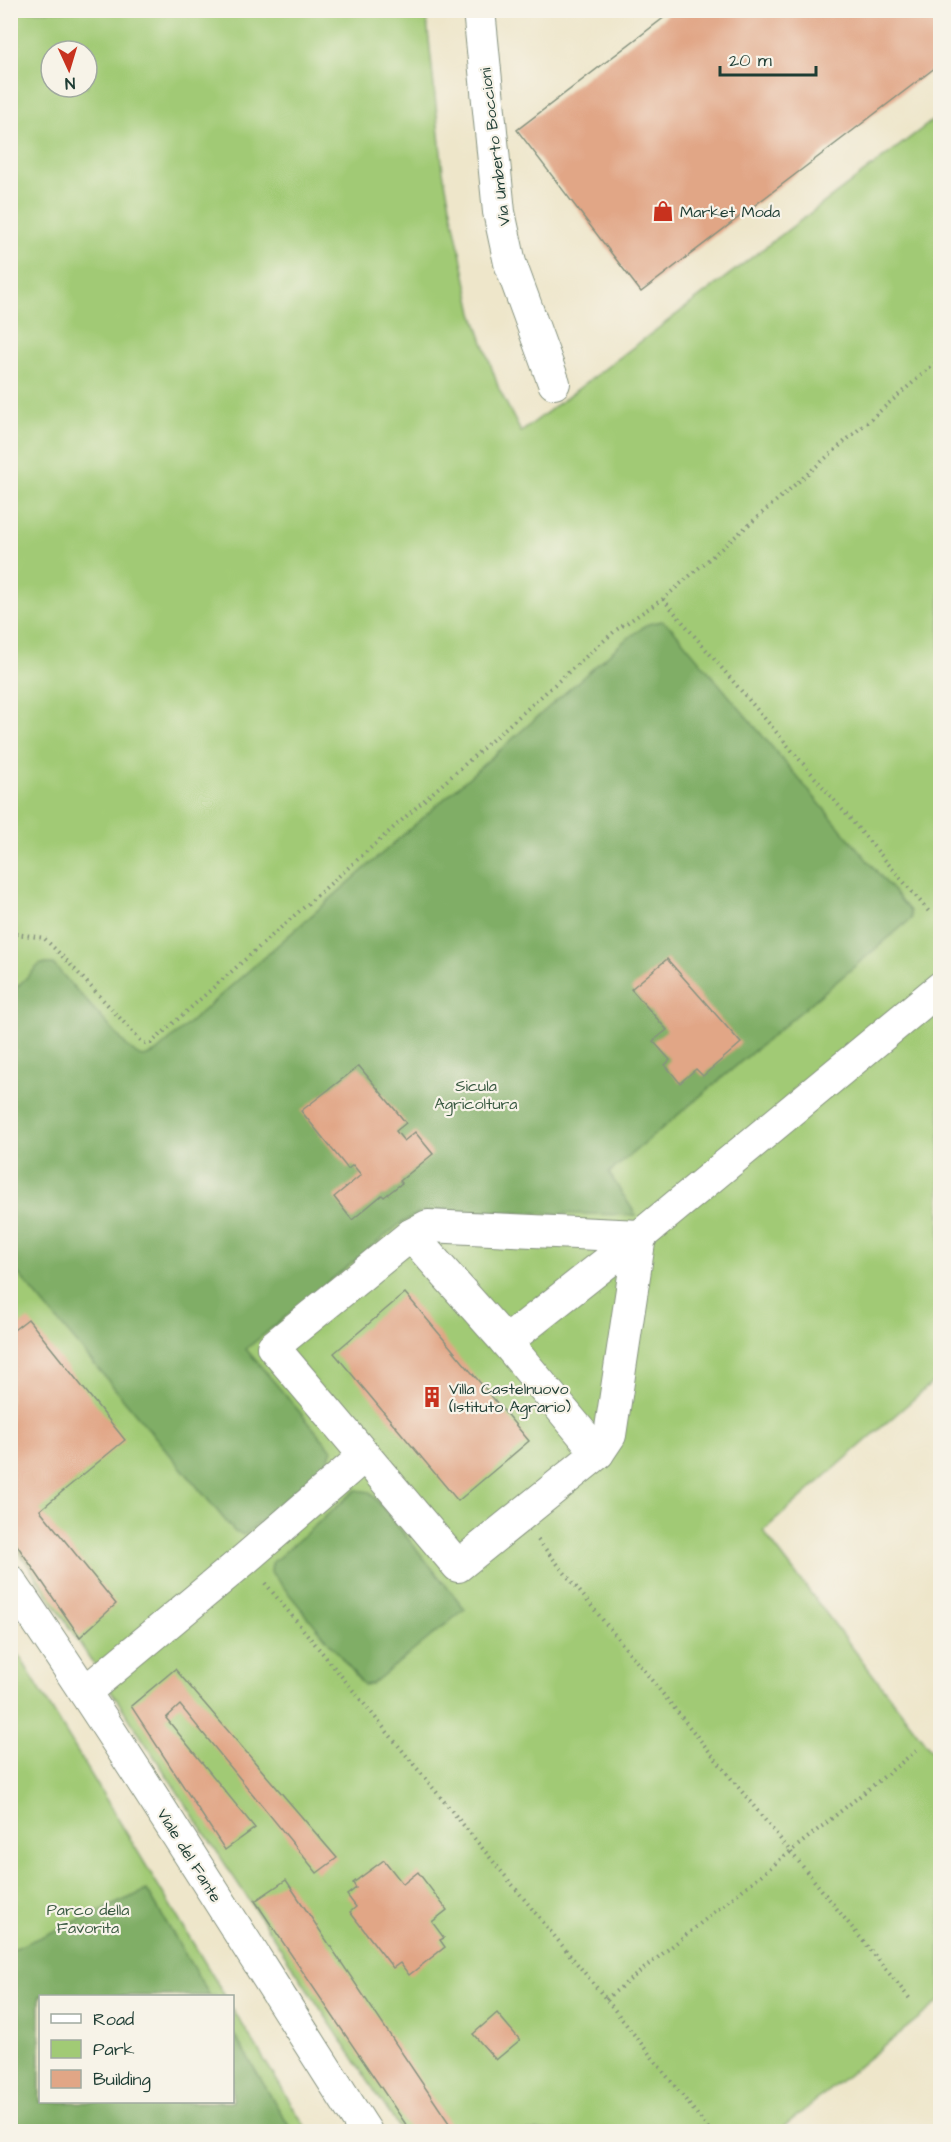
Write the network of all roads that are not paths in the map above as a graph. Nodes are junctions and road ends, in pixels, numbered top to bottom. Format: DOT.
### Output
graph roads {
  1 [pos="479,10"];
  2 [pos="554,383"];
  3 [pos="940,988"];
  4 [pos="411,1235"];
  5 [pos="640,1236"];
  6 [pos="506,1342"];
  7 [pos="598,1453"];
  8 [pos="363,1456"];
  9 [pos="10,1581"];
  10 [pos="85,1692"];
  11 [pos="366,2132"];
  1 -- 2 [label="street, Via Umberto Boccioni"];
  3 -- 5 [label="street"];
  4 -- 5 [label="street"];
  4 -- 6 [label="street"];
  4 -- 8 [label="street"];
  5 -- 6 [label="street"];
  5 -- 7 [label="street"];
  6 -- 7 [label="street"];
  7 -- 8 [label="street"];
  8 -- 10 [label="street"];
  9 -- 10 [label="street, Viale del Fante"];
  10 -- 11 [label="street, Viale del Fante"];
}
